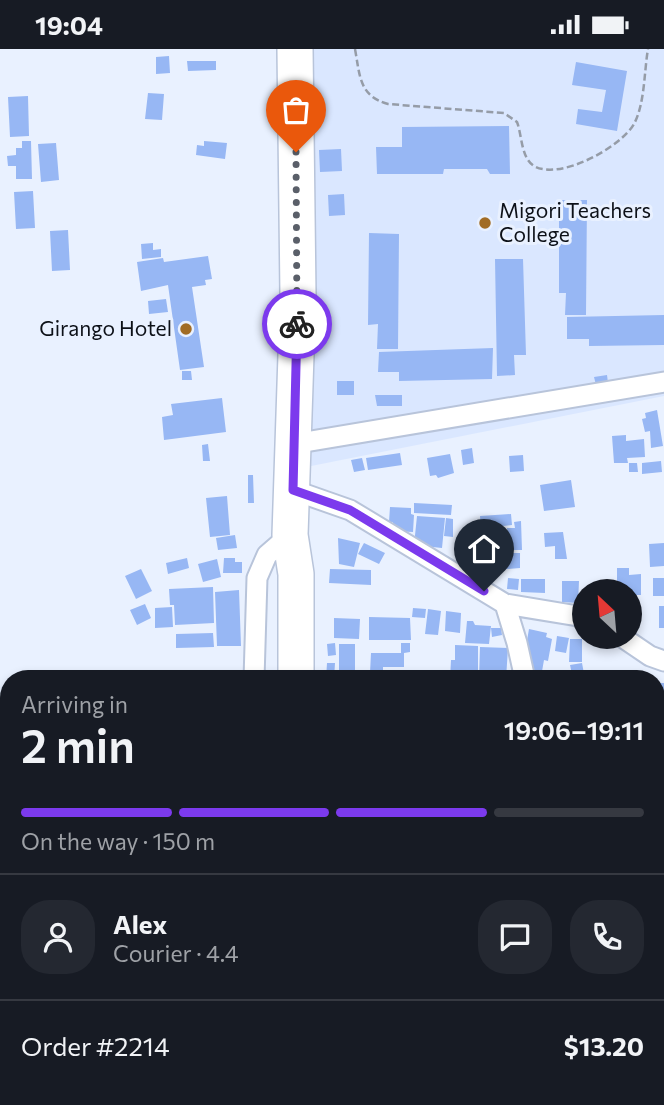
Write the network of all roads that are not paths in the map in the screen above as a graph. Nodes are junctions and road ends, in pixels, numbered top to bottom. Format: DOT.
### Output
graph roads {
  1 [pos="295,49"];
  2 [pos="664,382"];
  3 [pos="293,444"];
  4 [pos="293,490"];
  5 [pos="290,535"];
  6 [pos="505,604"];
  7 [pos="572,615"];
  8 [pos="640,649"];
  9 [pos="664,661"];
  10 [pos="254,670"];
  11 [pos="296,670"];
  12 [pos="523,670"];
  1 -- 3 [label="highway"];
  2 -- 3 [label="street"];
  3 -- 4 [label="highway"];
  4 -- 5 [label="highway"];
  4 -- 6 [label="street"];
  5 -- 10 [label="street"];
  5 -- 11 [label="highway"];
  6 -- 7 [label="street"];
  6 -- 12 [label="street"];
  8 -- 9 [label="street"];
}
